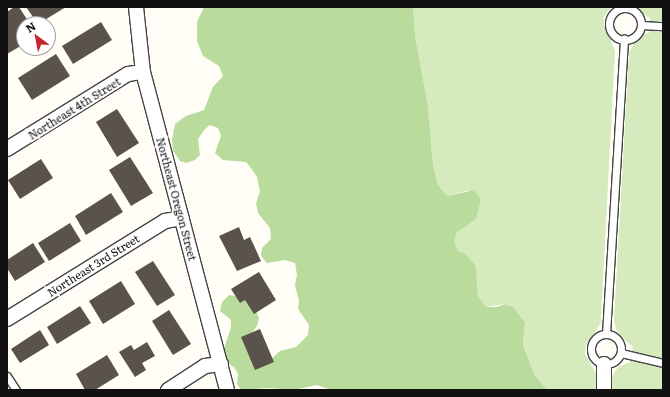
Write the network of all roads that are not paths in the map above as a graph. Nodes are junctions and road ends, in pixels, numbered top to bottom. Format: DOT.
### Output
graph roads {
  1 [pos="136,7"];
  2 [pos="626,8"];
  3 [pos="641,26"];
  4 [pos="663,26"];
  5 [pos="624,39"];
  6 [pos="143,72"];
  7 [pos="7,150"];
  8 [pos="182,218"];
  9 [pos="7,319"];
  10 [pos="606,334"];
  11 [pos="621,353"];
  12 [pos="663,363"];
  13 [pos="221,364"];
  14 [pos="604,364"];
  15 [pos="7,376"];
  16 [pos="16,390"];
  17 [pos="168,390"];
  18 [pos="228,390"];
  19 [pos="604,390"];
  1 -- 6 [label="street, Northeast Oregon Street"];
  2 -- 3 [label="lane"];
  2 -- 5 [label="lane"];
  3 -- 4 [label="lane"];
  3 -- 5 [label="lane"];
  5 -- 10 [label="lane"];
  6 -- 7 [label="street, Northeast 4th Street"];
  6 -- 8 [label="street, Northeast Oregon Street"];
  8 -- 9 [label="street, Northeast 3rd Street"];
  8 -- 13 [label="street, Northeast Oregon Street"];
  10 -- 11 [label="lane"];
  10 -- 14 [label="lane"];
  11 -- 12 [label="lane"];
  11 -- 14 [label="lane"];
  13 -- 17 [label="street"];
  13 -- 18 [label="street, Northeast Oregon Street"];
  14 -- 19 [label="street"];
  15 -- 16 [label="lane"];
}
